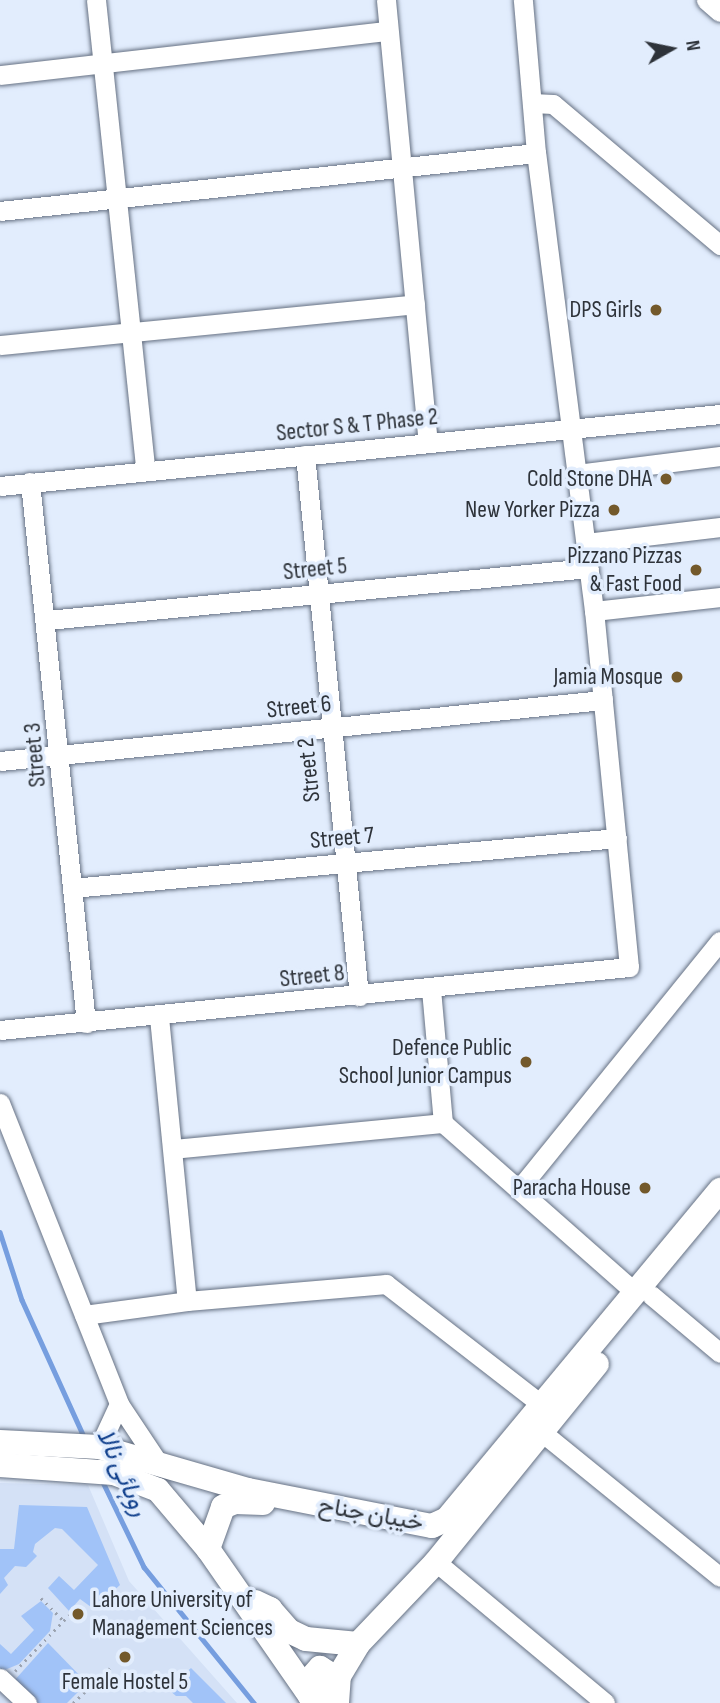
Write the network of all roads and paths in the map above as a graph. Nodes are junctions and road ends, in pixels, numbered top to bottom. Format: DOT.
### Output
graph roads {
  1 [pos="96,0"];
  2 [pos="386,0"];
  3 [pos="523,0"];
  4 [pos="706,0"];
  5 [pos="720,12"];
  6 [pos="388,31"];
  7 [pos="102,63"];
  8 [pos="0,75"];
  9 [pos="532,103"];
  10 [pos="536,153"];
  11 [pos="404,168"];
  12 [pos="119,200"];
  13 [pos="0,211"];
  14 [pos="720,245"];
  15 [pos="415,303"];
  16 [pos="130,332"];
  17 [pos="0,345"];
  18 [pos="720,414"];
  19 [pos="571,428"];
  20 [pos="428,442"];
  21 [pos="305,455"];
  22 [pos="720,456"];
  23 [pos="145,470"];
  24 [pos="577,474"];
  25 [pos="30,482"];
  26 [pos="0,486"];
  27 [pos="720,527"];
  28 [pos="586,543"];
  29 [pos="589,568"];
  30 [pos="318,593"];
  31 [pos="720,597"];
  32 [pos="594,611"];
  33 [pos="47,620"];
  34 [pos="603,701"];
  35 [pos="329,729"];
  36 [pos="59,755"];
  37 [pos="0,761"];
  38 [pos="617,838"];
  39 [pos="343,863"];
  40 [pos="72,888"];
  41 [pos="720,941"];
  42 [pos="432,989"];
  43 [pos="359,996"];
  44 [pos="159,1017"];
  45 [pos="86,1023"];
  46 [pos="0,1030"];
  47 [pos="0,1102"];
  48 [pos="443,1123"];
  49 [pos="173,1149"];
  50 [pos="519,1189"];
  51 [pos="720,1190"];
  52 [pos="720,1213"];
  53 [pos="643,1293"];
  54 [pos="187,1301"];
  55 [pos="84,1315"];
  56 [pos="720,1353"];
  57 [pos="120,1404"];
  58 [pos="542,1405"];
  59 [pos="543,1433"];
  60 [pos="0,1442"];
  61 [pos="97,1447"];
  62 [pos="159,1464"];
  63 [pos="0,1465"];
  64 [pos="295,1500"];
  65 [pos="208,1549"];
  66 [pos="436,1562"];
  67 [pos="720,1577"];
  68 [pos="242,1595"];
  69 [pos="41,1598"];
  70 [pos="69,1615"];
  71 [pos="64,1621"];
  72 [pos="358,1644"];
  73 [pos="112,1666"];
  74 [pos="2,1682"];
  75 [pos="324,1701"];
  76 [pos="27,1703"];
  77 [pos="73,1703"];
  78 [pos="605,1703"];
  1 -- 7 [label="street"];
  2 -- 6 [label="street"];
  3 -- 9 [label="street"];
  4 -- 5 [label="street"];
  6 -- 7 [label="street"];
  6 -- 11 [label="street"];
  7 -- 8 [label="street"];
  7 -- 12 [label="street"];
  9 -- 10 [label="street"];
  9 -- 14 [label="street"];
  10 -- 11 [label="street"];
  10 -- 19 [label="street"];
  11 -- 12 [label="street"];
  11 -- 15 [label="street"];
  12 -- 13 [label="street"];
  12 -- 16 [label="street"];
  15 -- 16 [label="street"];
  15 -- 20 [label="street"];
  16 -- 17 [label="street"];
  16 -- 23 [label="street"];
  18 -- 19 [label="street, Sector S & T Phase 2"];
  19 -- 20 [label="street, Sector S & T Phase 2"];
  19 -- 24 [label="street"];
  20 -- 21 [label="street, Sector S & T Phase 2"];
  21 -- 23 [label="street, Sector S & T Phase 2"];
  21 -- 30 [label="street, Street 2"];
  22 -- 24 [label="street"];
  23 -- 25 [label="street, Sector S & T Phase 2"];
  24 -- 28 [label="street"];
  25 -- 26 [label="street, Sector S & T Phase 2"];
  25 -- 33 [label="street, Street 3"];
  27 -- 28 [label="street"];
  28 -- 29 [label="street"];
  29 -- 30 [label="street, Street 5"];
  29 -- 32 [label="street"];
  30 -- 33 [label="street, Street 5"];
  30 -- 35 [label="street, Street 2"];
  31 -- 32 [label="street"];
  32 -- 34 [label="street"];
  33 -- 36 [label="street, Street 3"];
  34 -- 35 [label="street, Street 6"];
  34 -- 38 [label="street"];
  35 -- 36 [label="street, Street 6"];
  35 -- 39 [label="street, Street 2"];
  36 -- 37 [label="street, Street 6"];
  36 -- 40 [label="street, Street 3"];
  38 -- 39 [label="street, Street 7"];
  38 -- 42 [label="street, Street 8"];
  39 -- 40 [label="street, Street 7"];
  39 -- 43 [label="street, Street 2"];
  40 -- 45 [label="street, Street 3"];
  41 -- 50 [label="street"];
  42 -- 43 [label="street, Street 8"];
  42 -- 48 [label="street"];
  43 -- 44 [label="street, Street 8"];
  44 -- 45 [label="street, Street 8"];
  44 -- 49 [label="street"];
  45 -- 46 [label="street, Street 8"];
  47 -- 55 [label="street"];
  48 -- 49 [label="street"];
  48 -- 50 [label="street"];
  49 -- 54 [label="street"];
  50 -- 53 [label="street"];
  51 -- 53 [label="main road, خیبان جناح"];
  52 -- 53 [label="main road, خیبان جناح"];
  53 -- 56 [label="street"];
  53 -- 58 [label="main road, خیبان جناح"];
  53 -- 59 [label="main road, خیبان جناح"];
  54 -- 55 [label="street"];
  54 -- 58 [label="street"];
  55 -- 57 [label="street"];
  57 -- 61 [label="street"];
  57 -- 62 [label="street"];
  58 -- 64 [label="main road, خیبان جناح"];
  59 -- 66 [label="main road, خیبان جناح"];
  59 -- 67 [label="street"];
  60 -- 61 [label="main road, خیبان جناح"];
  61 -- 62 [label="main road, خیبان جناح"];
  62 -- 64 [label="main road, خیبان جناح"];
  63 -- 65 [label="main road"];
  64 -- 65 [label="main road"];
  65 -- 68 [label="main road"];
  66 -- 72 [label="main road, خیبان جناح"];
  66 -- 78 [label="street"];
  68 -- 72 [label="main road"];
  68 -- 75 [label="main road"];
  69 -- 71 [label="path"];
  70 -- 71 [label="path"];
  71 -- 74 [label="path"];
  72 -- 75 [label="main road, خیبان جناح"];
  73 -- 77 [label="path"];
  74 -- 76 [label="street"];
}
